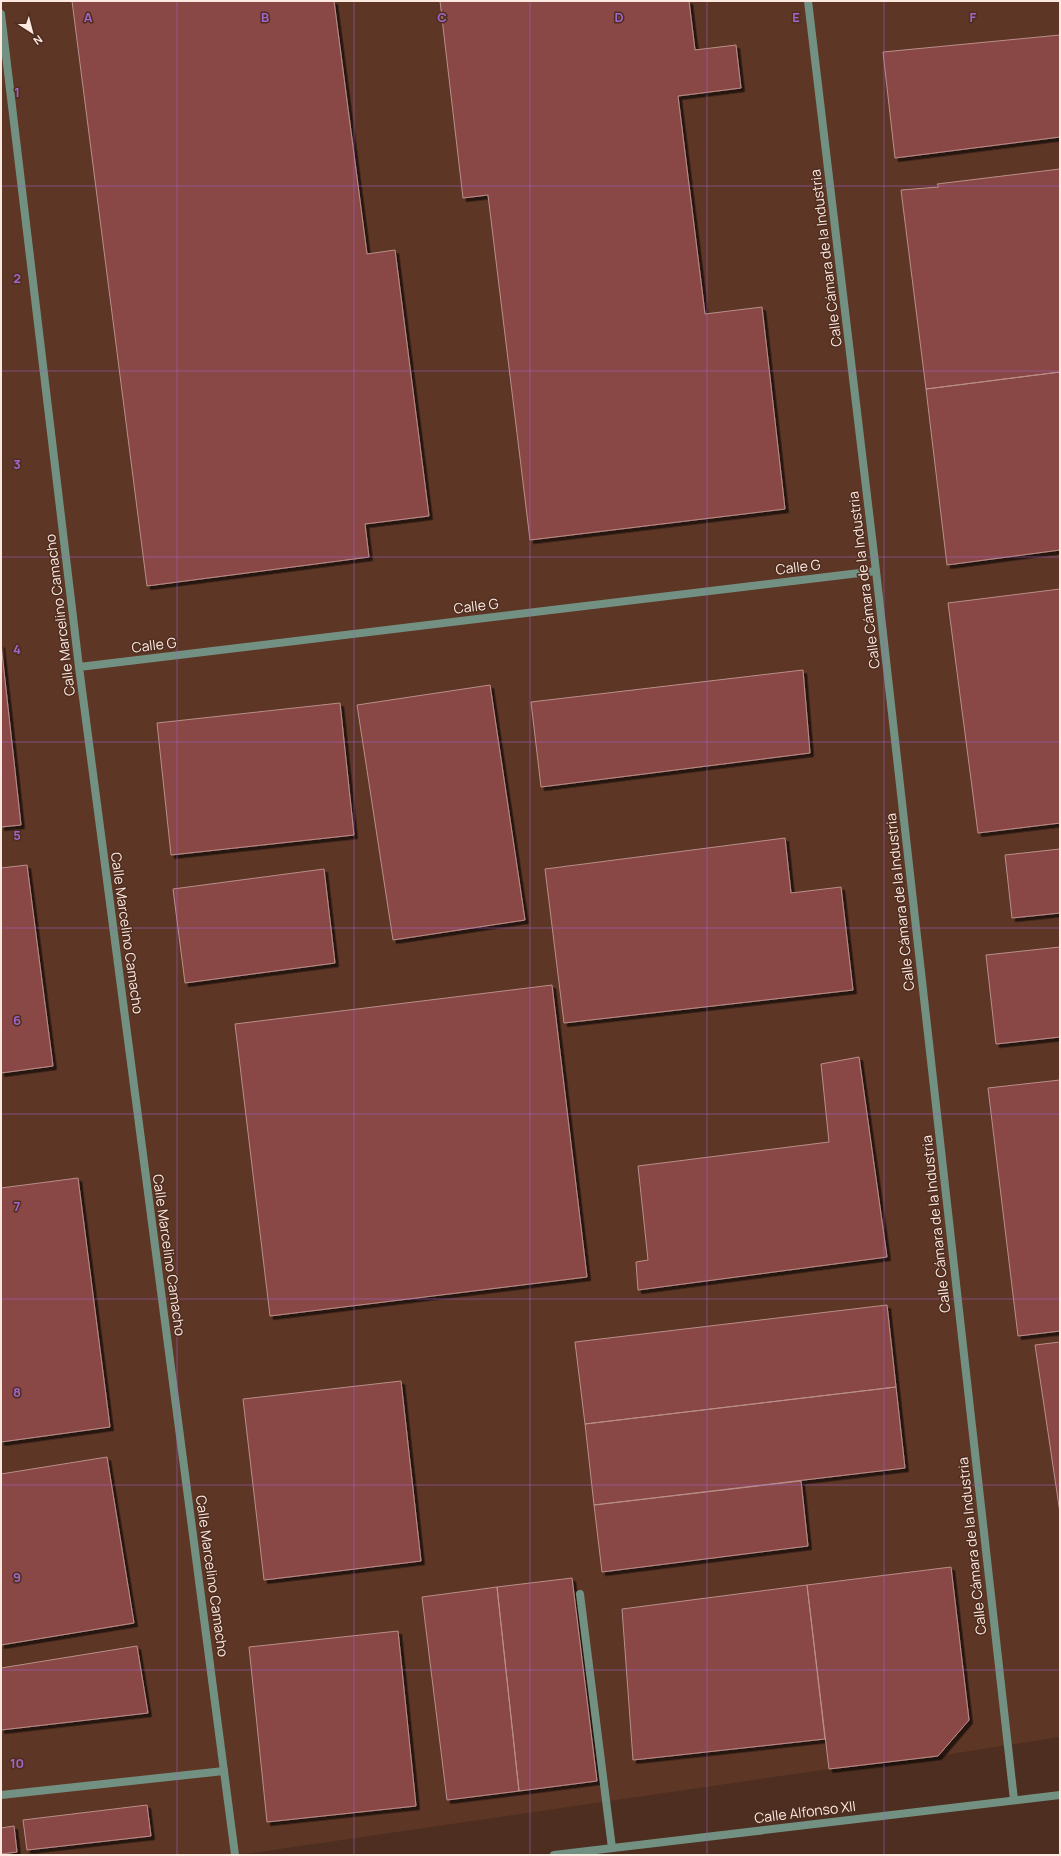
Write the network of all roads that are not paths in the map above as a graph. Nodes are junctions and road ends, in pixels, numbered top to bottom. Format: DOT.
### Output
graph roads {
  1 [pos="808,1"];
  2 [pos="1,14"];
  3 [pos="876,571"];
  4 [pos="79,667"];
  5 [pos="580,1594"];
  6 [pos="224,1771"];
  7 [pos="1,1795"];
  8 [pos="1060,1795"];
  9 [pos="1014,1800"];
  10 [pos="612,1848"];
  11 [pos="235,1855"];
  12 [pos="554,1855"];
  1 -- 3 [label="street, Calle Cámara de la Industria"];
  2 -- 4 [label="street, Calle Marcelino Camacho"];
  3 -- 4 [label="street, Calle G"];
  3 -- 9 [label="street, Calle Cámara de la Industria"];
  4 -- 6 [label="street, Calle Marcelino Camacho"];
  5 -- 10 [label="street"];
  6 -- 7 [label="street"];
  6 -- 11 [label="street, Calle Marcelino Camacho"];
  8 -- 9 [label="street, Calle Alfonso XII"];
  9 -- 10 [label="street, Calle Alfonso XII"];
  10 -- 12 [label="street, Calle Alfonso XII"];
}
